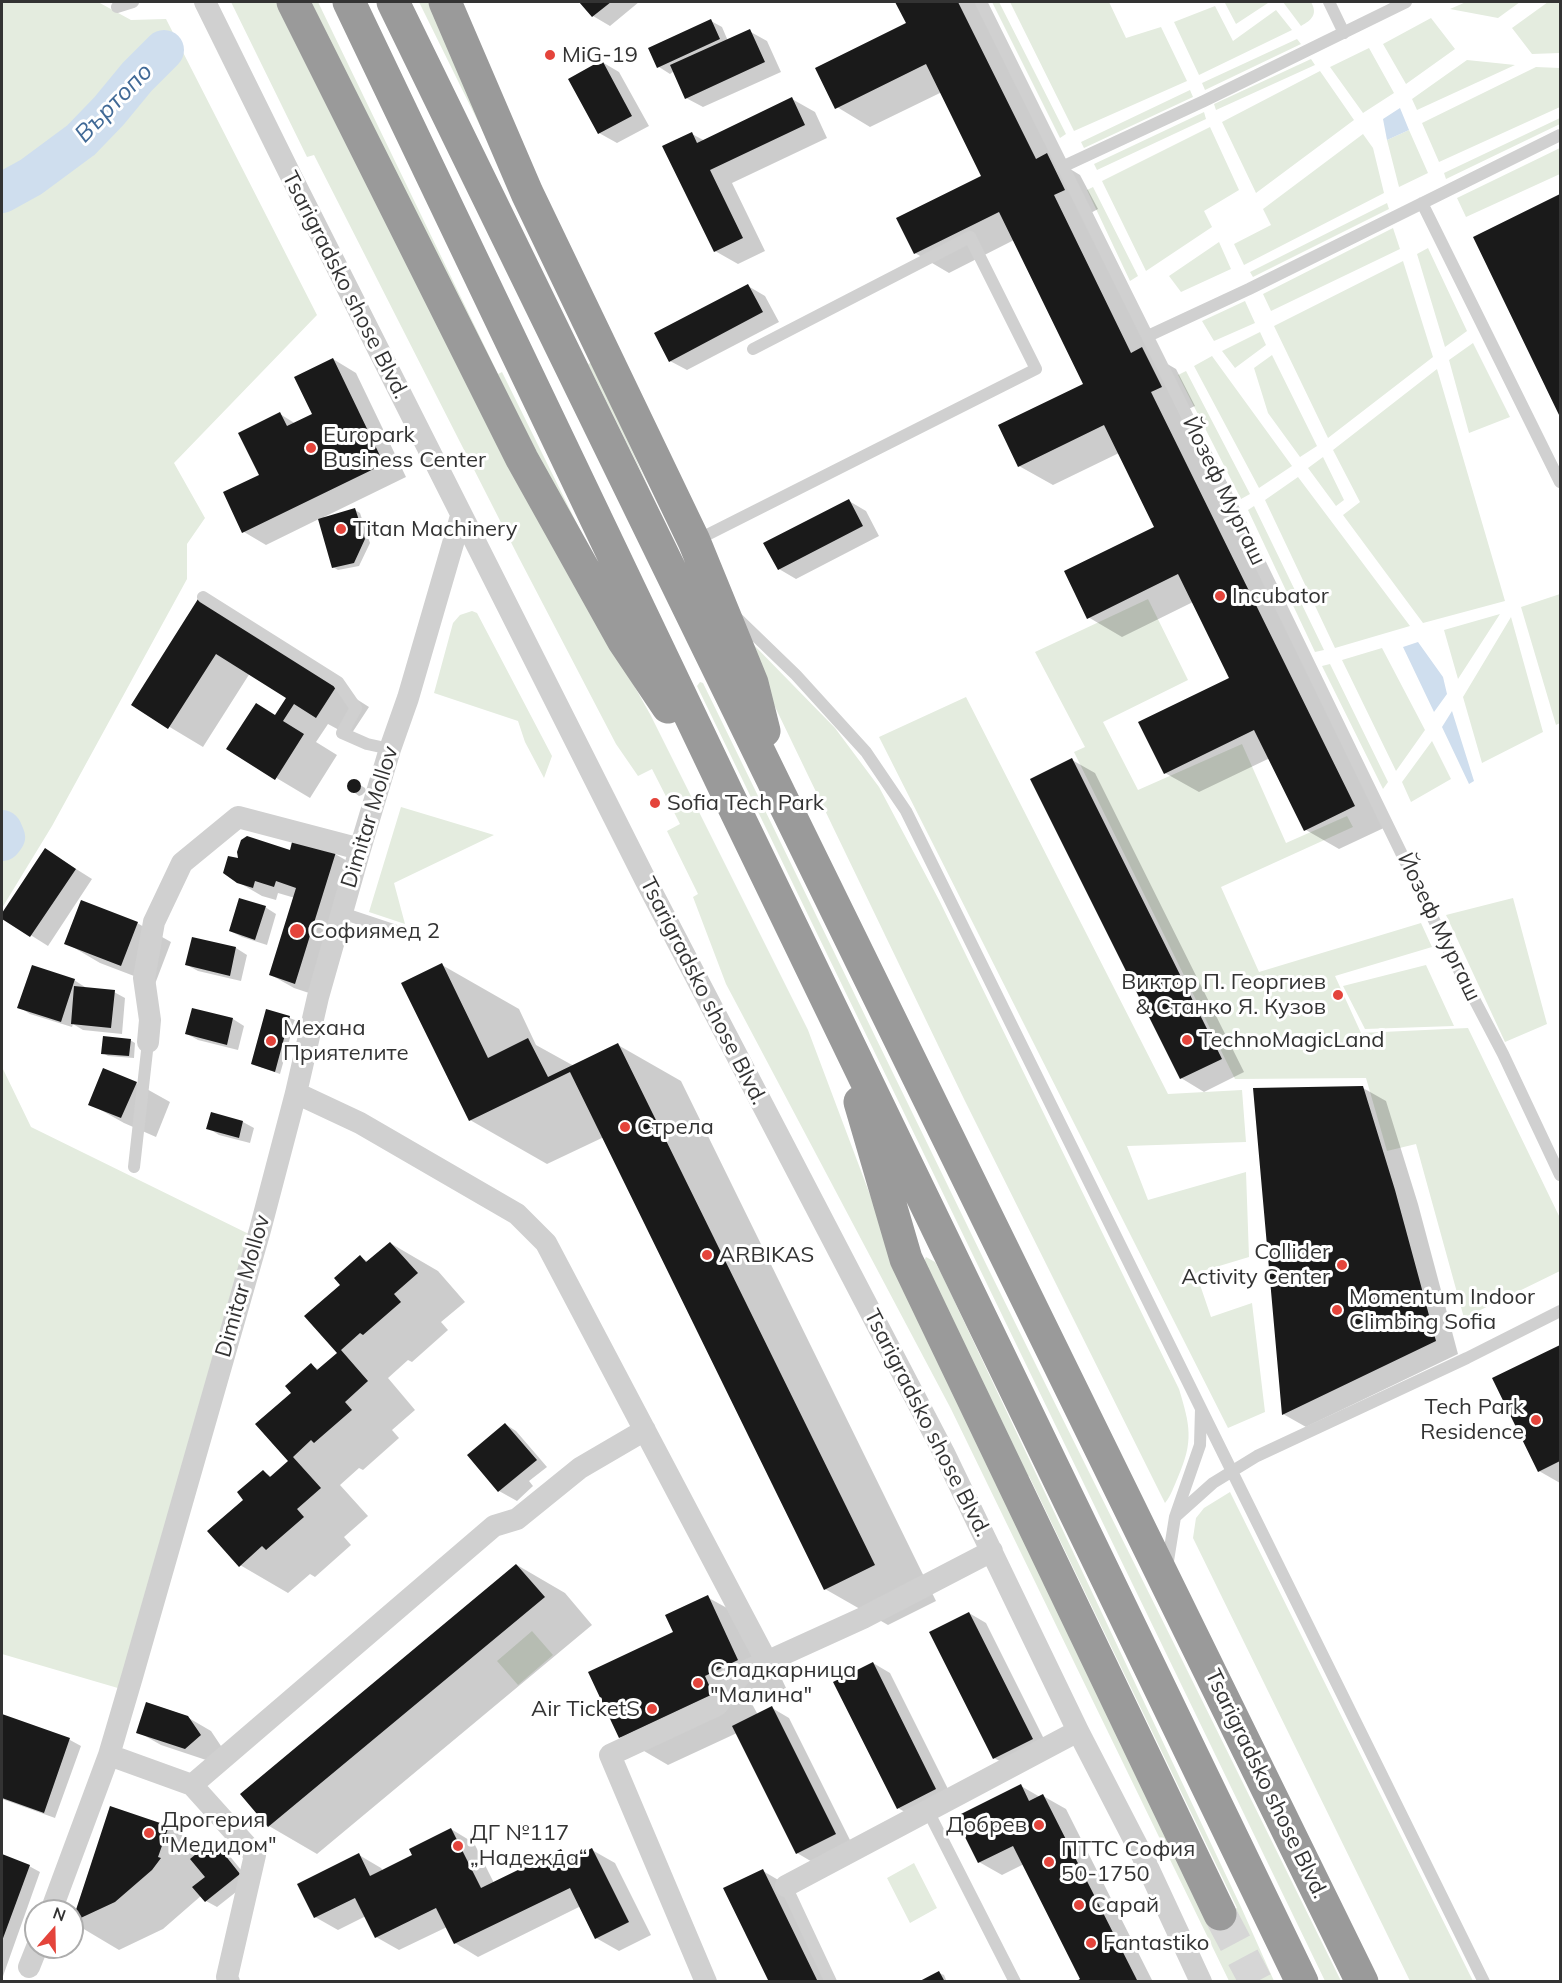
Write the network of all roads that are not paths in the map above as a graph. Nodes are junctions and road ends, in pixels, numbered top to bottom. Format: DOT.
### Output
graph roads {
  1 [pos="133,2"];
  2 [pos="204,2"];
  3 [pos="293,2"];
  4 [pos="349,2"];
  5 [pos="393,2"];
  6 [pos="445,2"];
  7 [pos="981,2"];
  8 [pos="1329,2"];
  9 [pos="1407,2"];
  10 [pos="117,8"];
  11 [pos="1344,33"];
  12 [pos="1560,135"];
  13 [pos="1062,167"];
  14 [pos="1422,203"];
  15 [pos="1148,336"];
  16 [pos="753,349"];
  17 [pos="1560,482"];
  18 [pos="461,516"];
  19 [pos="694,541"];
  20 [pos="714,594"];
  21 [pos="203,597"];
  22 [pos="390,749"];
  23 [pos="728,795"];
  24 [pos="780,797"];
  25 [pos="360,849"];
  26 [pos="342,913"];
  27 [pos="408,935"];
  28 [pos="834,1011"];
  29 [pos="148,1042"];
  30 [pos="296,1093"];
  31 [pos="134,1167"];
  32 [pos="1560,1175"];
  33 [pos="1560,1311"];
  34 [pos="1201,1408"];
  35 [pos="645,1430"];
  36 [pos="1232,1471"];
  37 [pos="1175,1518"];
  38 [pos="992,1551"];
  39 [pos="1165,1577"];
  40 [pos="766,1662"];
  41 [pos="1078,1731"];
  42 [pos="109,1755"];
  43 [pos="192,1785"];
  44 [pos="928,1811"];
  45 [pos="786,1886"];
  46 [pos="55,1899"];
  47 [pos="1221,1914"];
  48 [pos="229,1982"];
  49 [pos="706,1982"];
  50 [pos="831,1982"];
  51 [pos="1015,1982"];
  52 [pos="1201,1982"];
  53 [pos="1302,1982"];
  54 [pos="1362,1982"];
  55 [pos="1484,1982"];
  1 -- 10 [label="lane"];
  2 -- 18 [label="street, Tsarigradsko shose Blvd."];
  3 -- 23 [label="highway"];
  4 -- 23 [label="highway"];
  5 -- 24 [label="highway, Tsarigradsko shose Blvd."];
  6 -- 19 [label="highway"];
  7 -- 13 [label="lane, Йозеф Мургаш"];
  8 -- 11 [label="lane"];
  9 -- 11 [label="lane"];
  11 -- 13 [label="lane"];
  12 -- 14 [label="lane"];
  13 -- 15 [label="lane, Йозеф Мургаш"];
  14 -- 15 [label="lane"];
  14 -- 17 [label="lane"];
  15 -- 32 [label="lane, Йозеф Мургаш"];
  16 -- 19 [label="lane"];
  18 -- 22 [label="street, Dimitar Mollov"];
  18 -- 38 [label="street, Tsarigradsko shose Blvd."];
  19 -- 20 [label="highway"];
  20 -- 24 [label="highway"];
  20 -- 34 [label="lane"];
  21 -- 22 [label="lane"];
  22 -- 25 [label="street, Dimitar Mollov"];
  23 -- 28 [label="highway"];
  24 -- 39 [label="highway, Tsarigradsko shose Blvd."];
  25 -- 26 [label="street, Dimitar Mollov"];
  25 -- 29 [label="street"];
  26 -- 27 [label="lane"];
  26 -- 30 [label="street, Dimitar Mollov"];
  28 -- 47 [label="highway"];
  28 -- 53 [label="highway"];
  29 -- 31 [label="lane"];
  30 -- 35 [label="street"];
  30 -- 42 [label="street, Dimitar Mollov"];
  33 -- 36 [label="lane"];
  34 -- 36 [label="lane"];
  34 -- 37 [label="lane"];
  35 -- 40 [label="street"];
  35 -- 43 [label="street"];
  36 -- 37 [label="lane"];
  36 -- 55 [label="lane"];
  37 -- 39 [label="lane"];
  38 -- 40 [label="street"];
  38 -- 41 [label="street, Tsarigradsko shose Blvd."];
  39 -- 54 [label="highway, Tsarigradsko shose Blvd."];
  40 -- 49 [label="street"];
  41 -- 44 [label="street"];
  41 -- 52 [label="street, Tsarigradsko shose Blvd."];
  42 -- 43 [label="street"];
  42 -- 46 [label="street, Dimitar Mollov"];
  43 -- 48 [label="street"];
  44 -- 45 [label="street"];
  44 -- 51 [label="lane"];
  45 -- 50 [label="lane"];
}
